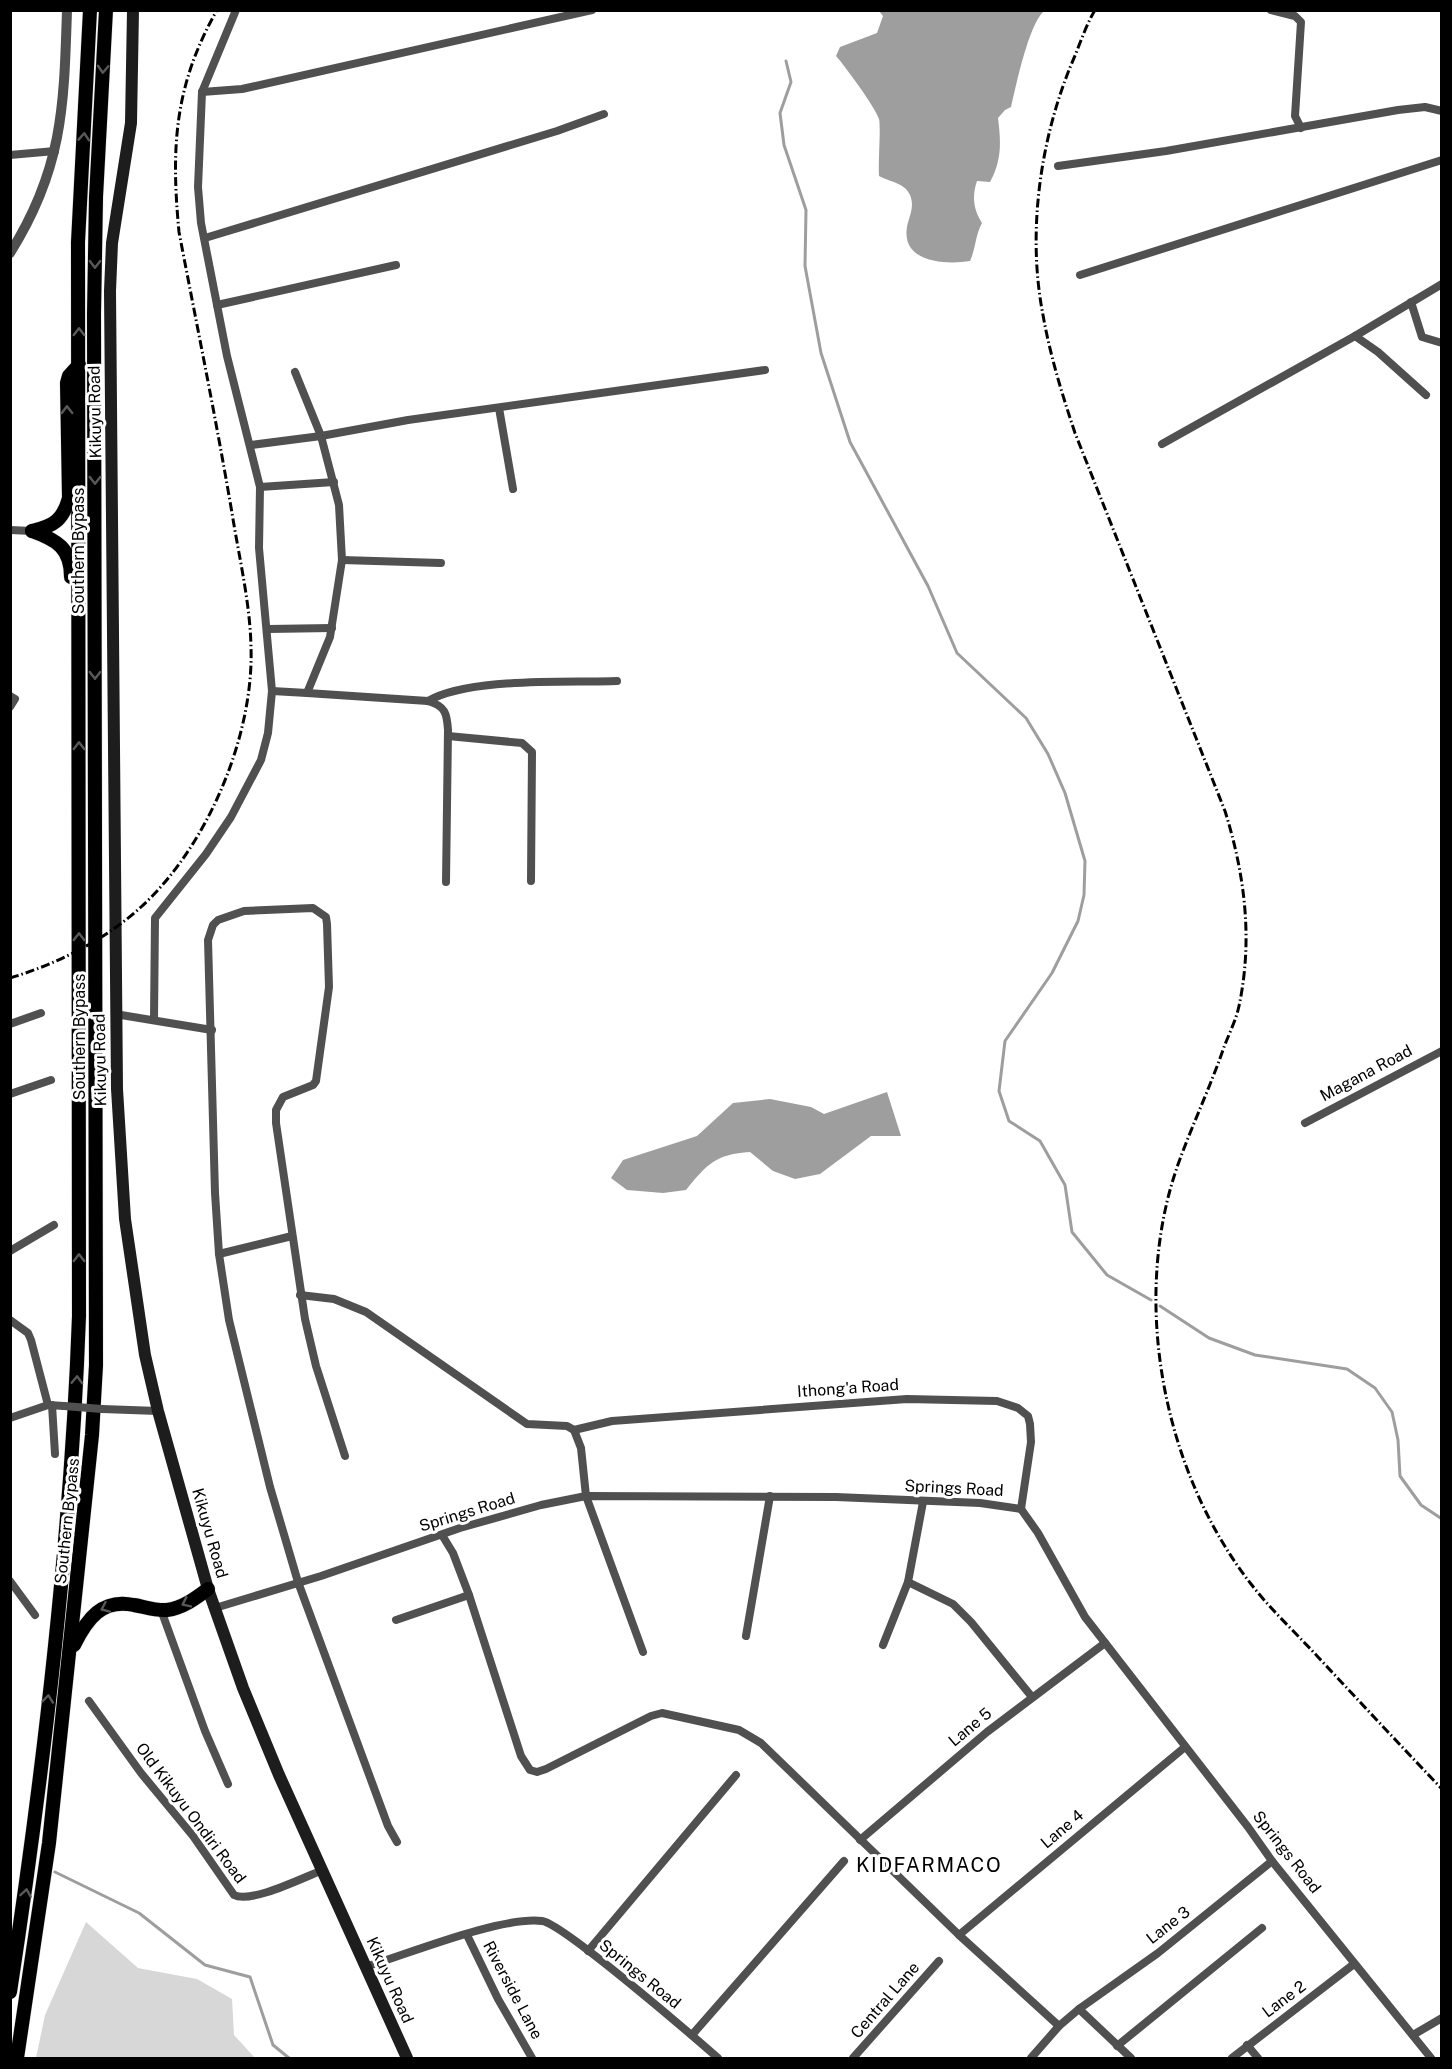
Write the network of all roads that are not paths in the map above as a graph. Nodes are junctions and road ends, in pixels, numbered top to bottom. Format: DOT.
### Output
graph roads {
  1 [pos="67,10"];
  2 [pos="90,10"];
  3 [pos="106,10"];
  4 [pos="133,10"];
  5 [pos="236,10"];
  6 [pos="592,10"];
  7 [pos="1271,10"];
  8 [pos="202,92"];
  9 [pos="1442,111"];
  10 [pos="604,114"];
  11 [pos="1301,128"];
  12 [pos="55,152"];
  13 [pos="10,155"];
  14 [pos="1442,160"];
  15 [pos="1058,166"];
  16 [pos="205,238"];
  17 [pos="10,253"];
  18 [pos="396,265"];
  19 [pos="1080,275"];
  20 [pos="1442,284"];
  21 [pos="1411,302"];
  22 [pos="217,305"];
  23 [pos="1355,336"];
  24 [pos="1442,343"];
  25 [pos="79,365"];
  26 [pos="765,370"];
  27 [pos="295,372"];
  28 [pos="1426,395"];
  29 [pos="500,408"];
  30 [pos="321,436"];
  31 [pos="1162,444"];
  32 [pos="251,445"];
  33 [pos="334,482"];
  34 [pos="260,487"];
  35 [pos="513,489"];
  36 [pos="10,530"];
  37 [pos="32,531"];
  38 [pos="342,560"];
  39 [pos="441,563"];
  40 [pos="332,628"];
  41 [pos="268,629"];
  42 [pos="79,664"];
  43 [pos="617,681"];
  44 [pos="272,691"];
  45 [pos="308,693"];
  46 [pos="10,696"];
  47 [pos="428,701"];
  48 [pos="10,707"];
  49 [pos="448,736"];
  50 [pos="531,881"];
  51 [pos="446,882"];
  52 [pos="41,1013"];
  53 [pos="116,1014"];
  54 [pos="154,1020"];
  55 [pos="10,1024"];
  56 [pos="212,1030"];
  57 [pos="1442,1051"];
  58 [pos="51,1080"];
  59 [pos="10,1094"];
  60 [pos="1305,1123"];
  61 [pos="54,1225"];
  62 [pos="292,1236"];
  63 [pos="10,1251"];
  64 [pos="219,1254"];
  65 [pos="300,1295"];
  66 [pos="10,1320"];
  67 [pos="50,1405"];
  68 [pos="158,1411"];
  69 [pos="10,1418"];
  70 [pos="573,1430"];
  71 [pos="55,1454"];
  72 [pos="345,1456"];
  73 [pos="586,1496"];
  74 [pos="770,1496"];
  75 [pos="923,1502"];
  76 [pos="1021,1509"];
  77 [pos="442,1535"];
  78 [pos="10,1581"];
  79 [pos="298,1582"];
  80 [pos="908,1582"];
  81 [pos="208,1589"];
  82 [pos="469,1595"];
  83 [pos="215,1608"];
  84 [pos="161,1610"];
  85 [pos="35,1614"];
  86 [pos="396,1620"];
  87 [pos="746,1636"];
  88 [pos="1104,1643"];
  89 [pos="883,1645"];
  90 [pos="70,1652"];
  91 [pos="643,1652"];
  92 [pos="1032,1697"];
  93 [pos="89,1701"];
  94 [pos="1185,1747"];
  95 [pos="736,1775"];
  96 [pos="228,1784"];
  97 [pos="860,1840"];
  98 [pos="397,1842"];
  99 [pos="844,1861"];
  100 [pos="1272,1861"];
  101 [pos="323,1870"];
  102 [pos="1262,1928"];
  103 [pos="467,1935"];
  104 [pos="959,1935"];
  105 [pos="588,1951"];
  106 [pos="939,1961"];
  107 [pos="1354,1964"];
  108 [pos="365,1967"];
  109 [pos="10,1992"];
  110 [pos="1079,2009"];
  111 [pos="1442,2018"];
  112 [pos="1059,2026"];
  113 [pos="692,2035"];
  114 [pos="1413,2035"];
  115 [pos="1248,2045"];
  116 [pos="1117,2046"];
  117 [pos="17,2058"];
  118 [pos="407,2058"];
  119 [pos="532,2058"];
  120 [pos="718,2058"];
  121 [pos="853,2058"];
  122 [pos="1032,2058"];
  123 [pos="1131,2058"];
  124 [pos="1232,2058"];
  125 [pos="1258,2058"];
  126 [pos="1431,2058"];
  1 -- 12 [label="street"];
  25 -- 2 [label="highway, Southern Bypass, one-way"];
  3 -- 90 [label="highway, Southern Bypass, one-way"];
  4 -- 53 [label="main road, Kikuyu Road"];
  5 -- 8 [label="street"];
  6 -- 8 [label="street"];
  7 -- 11 [label="street"];
  8 -- 16 [label="street"];
  9 -- 11 [label="street"];
  10 -- 16 [label="street"];
  11 -- 15 [label="street"];
  12 -- 13 [label="street"];
  12 -- 17 [label="street"];
  14 -- 19 [label="street"];
  16 -- 22 [label="street"];
  18 -- 22 [label="street"];
  20 -- 21 [label="street"];
  21 -- 23 [label="street"];
  21 -- 24 [label="street"];
  22 -- 32 [label="street"];
  23 -- 28 [label="street"];
  23 -- 31 [label="street"];
  37 -- 25 [label="highway, one-way"];
  25 -- 42 [label="highway, Southern Bypass"];
  26 -- 29 [label="street"];
  27 -- 30 [label="street"];
  29 -- 30 [label="street"];
  29 -- 35 [label="street"];
  30 -- 32 [label="street"];
  30 -- 33 [label="street"];
  32 -- 34 [label="street"];
  33 -- 34 [label="street"];
  33 -- 38 [label="street"];
  34 -- 41 [label="street"];
  36 -- 37 [label="street"];
  37 -- 42 [label="highway"];
  38 -- 39 [label="street"];
  38 -- 40 [label="street"];
  40 -- 41 [label="street"];
  40 -- 45 [label="street"];
  41 -- 44 [label="street"];
  109 -- 42 [label="highway, Southern Bypass, one-way"];
  43 -- 47 [label="street"];
  44 -- 45 [label="street"];
  44 -- 54 [label="street"];
  45 -- 47 [label="street"];
  46 -- 48 [label="street"];
  47 -- 49 [label="street"];
  49 -- 50 [label="street"];
  49 -- 51 [label="street"];
  52 -- 55 [label="street"];
  53 -- 54 [label="street"];
  53 -- 68 [label="main road, Kikuyu Road"];
  54 -- 56 [label="street"];
  56 -- 62 [label="street"];
  56 -- 64 [label="street"];
  57 -- 60 [label="street, Magana Road"];
  58 -- 59 [label="street"];
  61 -- 63 [label="street"];
  62 -- 64 [label="street"];
  62 -- 65 [label="street"];
  64 -- 79 [label="street"];
  65 -- 70 [label="street"];
  65 -- 72 [label="street"];
  66 -- 67 [label="street"];
  67 -- 68 [label="street, bridge"];
  67 -- 69 [label="street"];
  67 -- 71 [label="street"];
  68 -- 81 [label="main road, Kikuyu Road"];
  70 -- 73 [label="street"];
  70 -- 76 [label="street, Ithong'a Road"];
  73 -- 74 [label="street, Springs Road"];
  73 -- 77 [label="street, Springs Road"];
  73 -- 91 [label="street"];
  74 -- 75 [label="street, Springs Road"];
  74 -- 87 [label="street"];
  75 -- 76 [label="street, Springs Road"];
  75 -- 80 [label="street"];
  76 -- 88 [label="street, Springs Road"];
  77 -- 79 [label="street, Springs Road"];
  77 -- 82 [label="street"];
  78 -- 85 [label="street"];
  79 -- 83 [label="street, Springs Road"];
  79 -- 98 [label="street"];
  80 -- 89 [label="street"];
  80 -- 92 [label="street"];
  81 -- 83 [label="main road, Kikuyu Road"];
  81 -- 84 [label="highway, one-way"];
  82 -- 86 [label="street"];
  82 -- 97 [label="street"];
  83 -- 101 [label="main road, Kikuyu Road"];
  84 -- 90 [label="highway, one-way"];
  84 -- 96 [label="street"];
  88 -- 92 [label="street, Lane 5"];
  88 -- 94 [label="street, Springs Road"];
  90 -- 117 [label="highway, Southern Bypass"];
  92 -- 97 [label="street, Lane 5"];
  93 -- 101 [label="street, Old Kikuyu Ondiri Road"];
  94 -- 100 [label="street, Springs Road"];
  94 -- 104 [label="street, Lane 4"];
  95 -- 105 [label="street"];
  97 -- 104 [label="street"];
  99 -- 113 [label="street"];
  100 -- 107 [label="street, Springs Road"];
  100 -- 110 [label="street, Lane 3"];
  101 -- 108 [label="main road, Kikuyu Road"];
  102 -- 116 [label="street"];
  103 -- 105 [label="street, Springs Road"];
  103 -- 108 [label="street, Springs Road"];
  103 -- 119 [label="street, Riverside Lane"];
  104 -- 112 [label="street"];
  105 -- 113 [label="street, Springs Road"];
  106 -- 121 [label="street, Central Lane"];
  107 -- 114 [label="street, Springs Road"];
  107 -- 115 [label="street, Lane 2"];
  108 -- 118 [label="main road, Kikuyu Road"];
  110 -- 112 [label="street, Lane 3"];
  110 -- 116 [label="street"];
  111 -- 114 [label="street"];
  112 -- 122 [label="street, Lane 3"];
  113 -- 120 [label="street, Springs Road"];
  114 -- 126 [label="street, Springs Road"];
  115 -- 124 [label="street, Lane 2"];
  115 -- 125 [label="street"];
  116 -- 123 [label="street"];
}
